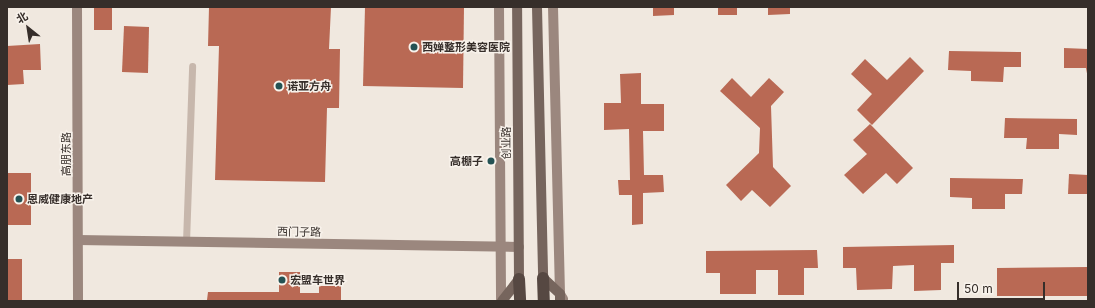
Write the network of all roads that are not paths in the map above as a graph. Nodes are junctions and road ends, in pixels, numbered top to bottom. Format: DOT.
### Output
graph roads {
  1 [pos="77,7"];
  2 [pos="499,7"];
  3 [pos="517,7"];
  4 [pos="536,7"];
  5 [pos="553,7"];
  6 [pos="192,66"];
  7 [pos="78,240"];
  8 [pos="186,242"];
  9 [pos="502,246"];
  10 [pos="519,247"];
  11 [pos="543,278"];
  12 [pos="519,280"];
  13 [pos="561,299"];
  14 [pos="78,301"];
  15 [pos="502,301"];
  16 [pos="520,301"];
  17 [pos="544,301"];
  1 -- 7 [label="street, 高朋东路"];
  2 -- 9 [label="street"];
  3 -- 10 [label="main road, 创业路"];
  4 -- 11 [label="main road"];
  5 -- 13 [label="street"];
  6 -- 8 [label="lane"];
  7 -- 8 [label="street, 西门子路"];
  7 -- 14 [label="street, 高朋东路"];
  8 -- 9 [label="street, 西门子路"];
  9 -- 10 [label="street, 西门子路"];
  9 -- 15 [label="street"];
  10 -- 12 [label="main road, 创业路"];
  11 -- 13 [label="main road"];
  11 -- 17 [label="highway"];
  12 -- 15 [label="main road"];
  12 -- 16 [label="highway"];
}
